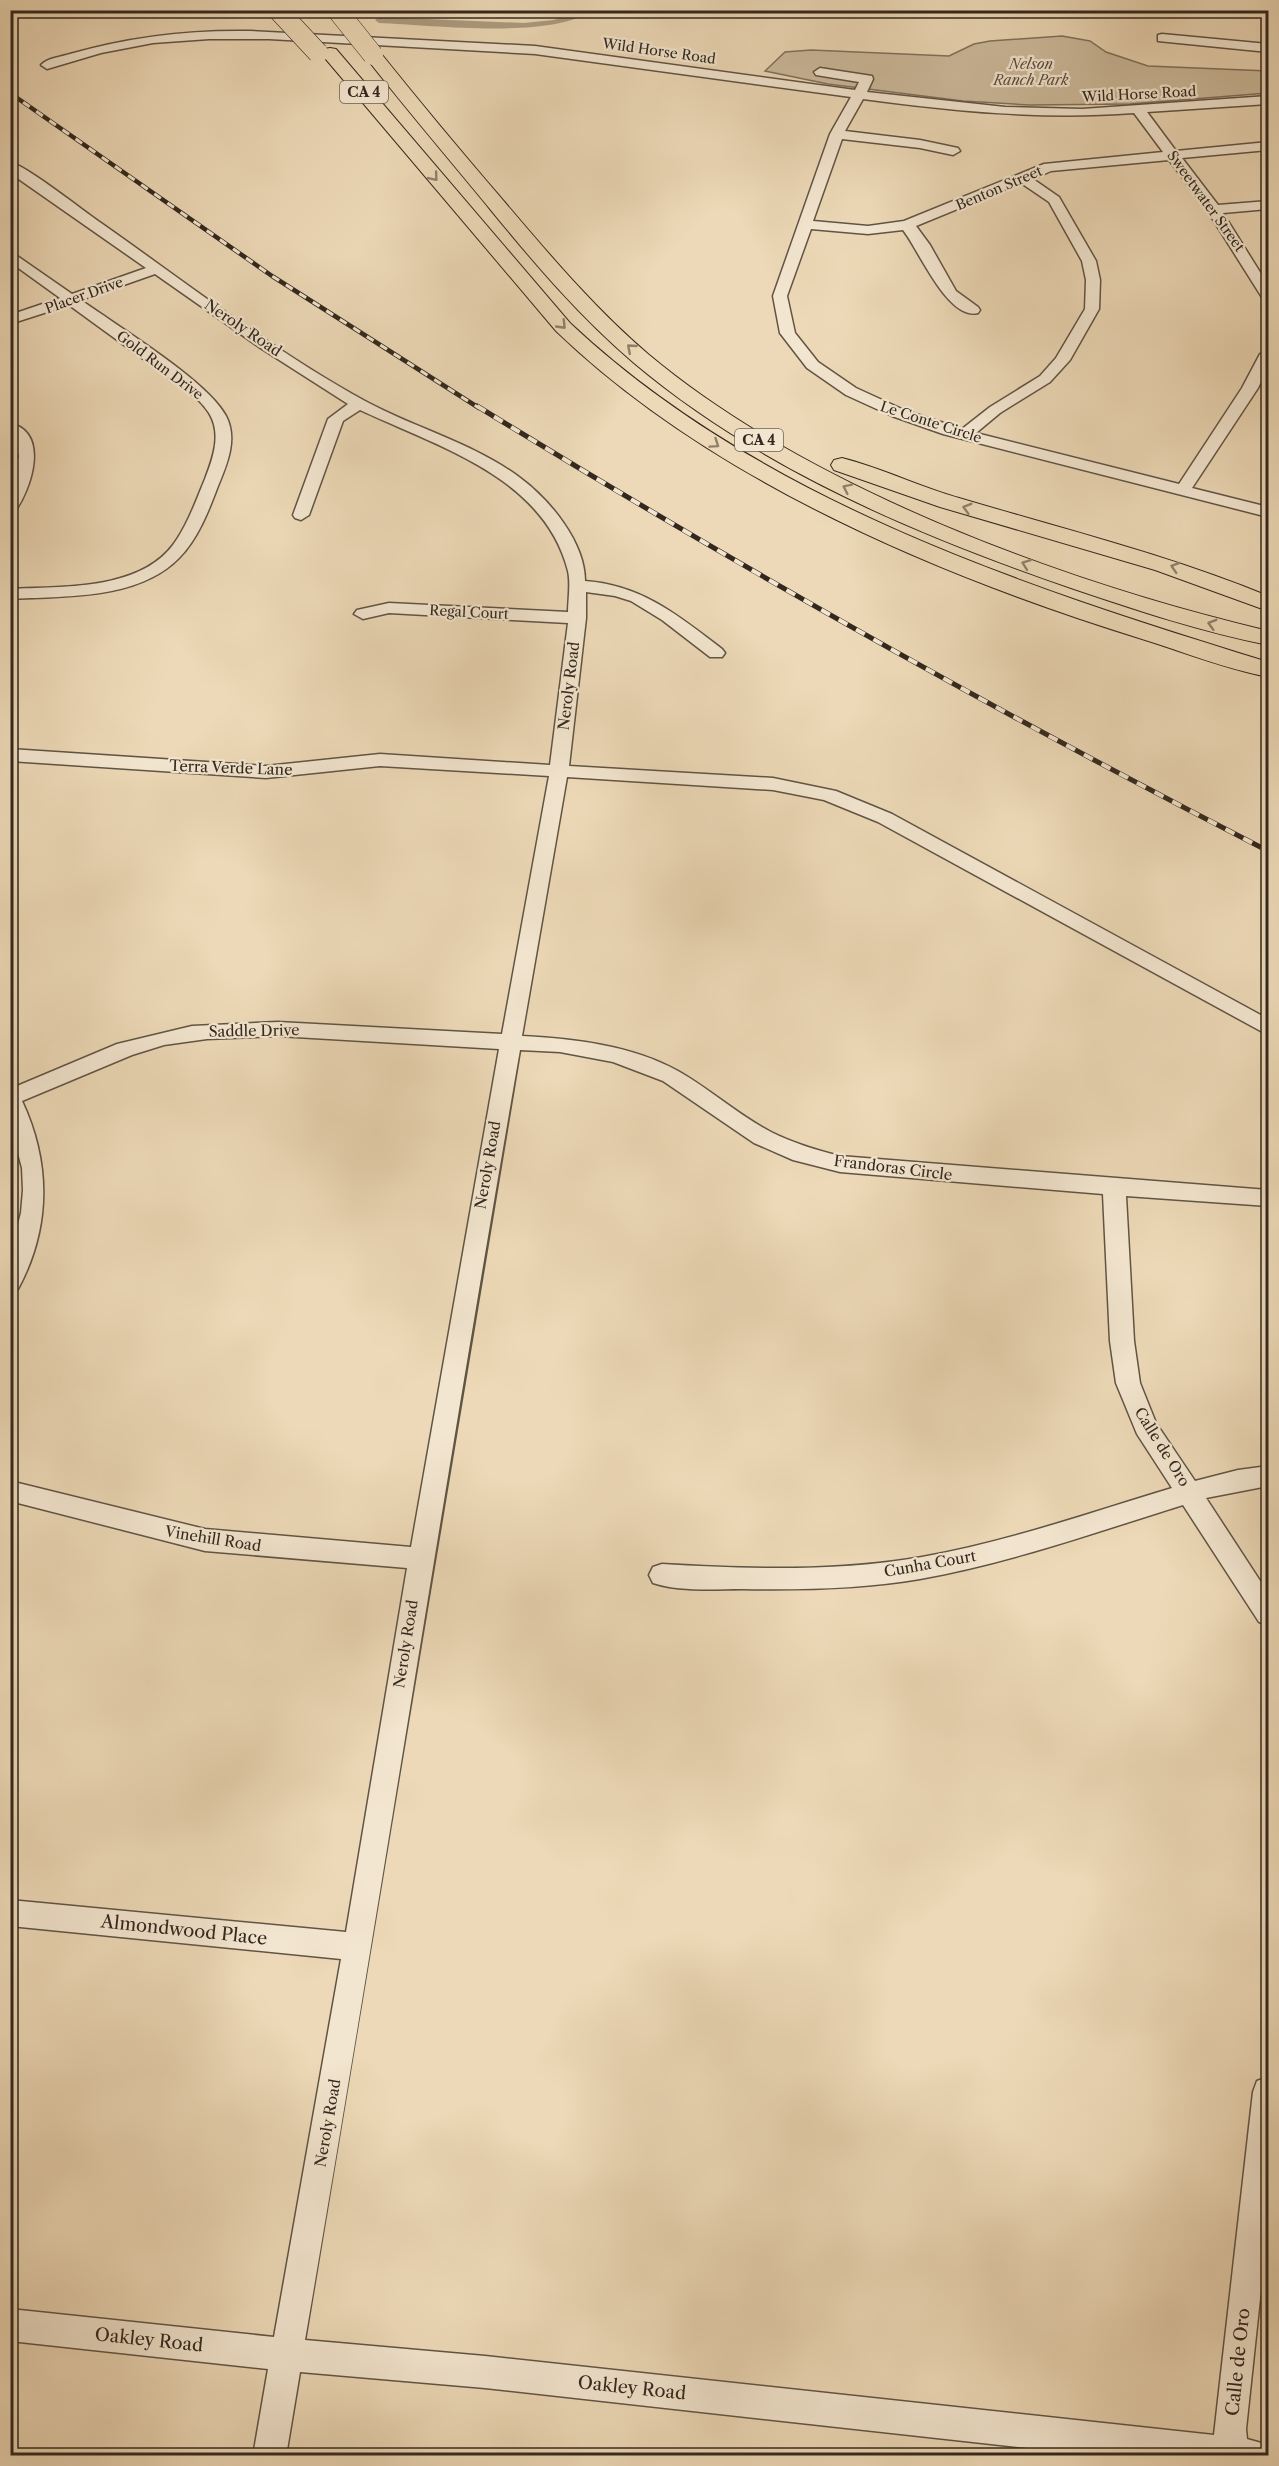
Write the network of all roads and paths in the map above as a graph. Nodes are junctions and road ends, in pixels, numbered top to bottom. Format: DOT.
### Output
graph roads {
  1 [pos="278,10"];
  2 [pos="291,10"];
  3 [pos="337,10"];
  4 [pos="1162,38"];
  5 [pos="1269,48"];
  6 [pos="324,53"];
  7 [pos="34,56"];
  8 [pos="47,65"];
  9 [pos="820,72"];
  10 [pos="62,75"];
  11 [pos="861,94"];
  12 [pos="1269,100"];
  13 [pos="1138,110"];
  14 [pos="837,134"];
  15 [pos="1269,146"];
  16 [pos="953,151"];
  17 [pos="1171,154"];
  18 [pos="10,166"];
  19 [pos="1023,178"];
  20 [pos="1269,205"];
  21 [pos="1214,210"];
  22 [pos="804,224"];
  23 [pos="907,225"];
  24 [pos="10,255"];
  25 [pos="157,269"];
  26 [pos="1269,296"];
  27 [pos="71,299"];
  28 [pos="973,310"];
  29 [pos="10,321"];
  30 [pos="1269,354"];
  31 [pos="656,368"];
  32 [pos="359,404"];
  33 [pos="10,428"];
  34 [pos="964,435"];
  35 [pos="1183,490"];
  36 [pos="10,507"];
  37 [pos="1269,512"];
  38 [pos="301,515"];
  39 [pos="864,525"];
  40 [pos="578,586"];
  41 [pos="10,594"];
  42 [pos="1269,604"];
  43 [pos="363,614"];
  44 [pos="577,618"];
  45 [pos="1269,638"];
  46 [pos="716,653"];
  47 [pos="1269,670"];
  48 [pos="1269,693"];
  49 [pos="10,755"];
  50 [pos="559,771"];
  51 [pos="1269,1028"];
  52 [pos="509,1042"];
  53 [pos="10,1098"];
  54 [pos="1114,1186"];
  55 [pos="1269,1198"];
  56 [pos="10,1283"];
  57 [pos="1269,1476"];
  58 [pos="10,1491"];
  59 [pos="1190,1493"];
  60 [pos="420,1558"];
  61 [pos="662,1575"];
  62 [pos="1269,1614"];
  63 [pos="10,1913"];
  64 [pos="357,1947"];
  65 [pos="1269,2092"];
  66 [pos="10,2325"];
  67 [pos="288,2354"];
  68 [pos="1242,2454"];
  69 [pos="269,2456"];
  1 -- 6 [label="highway, bridge"];
  2 -- 6 [label="highway"];
  31 -- 3 [label="highway, CA 4, one-way, bridge"];
  4 -- 5 [label="street"];
  6 -- 39 [label="highway, CA 4, one-way"];
  7 -- 8 [label="street"];
  8 -- 10 [label="street"];
  8 -- 11 [label="street, Wild Horse Road"];
  9 -- 11 [label="street"];
  11 -- 13 [label="street, Wild Horse Road"];
  11 -- 14 [label="street, Le Conte Circle"];
  12 -- 13 [label="street, Wild Horse Road"];
  13 -- 17 [label="street, Sweetwater Street"];
  14 -- 16 [label="street"];
  14 -- 22 [label="street, Le Conte Circle"];
  15 -- 17 [label="street, Benton Street"];
  17 -- 19 [label="street, Benton Street"];
  17 -- 21 [label="street, Sweetwater Street"];
  18 -- 25 [label="street, Neroly Road"];
  19 -- 23 [label="street, Benton Street"];
  19 -- 34 [label="street"];
  20 -- 21 [label="street"];
  21 -- 26 [label="street, Sweetwater Street"];
  22 -- 23 [label="street, Benton Street"];
  22 -- 34 [label="street, Le Conte Circle"];
  23 -- 28 [label="street"];
  24 -- 27 [label="street, Gold Run Drive"];
  25 -- 27 [label="street, Placer Drive"];
  25 -- 32 [label="street, Neroly Road"];
  27 -- 29 [label="street, Placer Drive"];
  27 -- 41 [label="street, Gold Run Drive"];
  30 -- 35 [label="street"];
  42 -- 31 [label="highway, one-way"];
  45 -- 31 [label="highway, CA 4, one-way"];
  32 -- 38 [label="street"];
  32 -- 40 [label="street, Neroly Road"];
  33 -- 36 [label="street"];
  34 -- 35 [label="street, Le Conte Circle"];
  35 -- 37 [label="street, Le Conte Circle"];
  39 -- 47 [label="highway, CA 4"];
  39 -- 48 [label="highway"];
  40 -- 44 [label="street, Neroly Road"];
  40 -- 46 [label="street"];
  43 -- 44 [label="street, Regal Court"];
  44 -- 50 [label="street, Neroly Road"];
  49 -- 50 [label="street, Terra Verde Lane"];
  50 -- 51 [label="street"];
  50 -- 52 [label="street, Neroly Road"];
  52 -- 53 [label="street, Saddle Drive"];
  52 -- 54 [label="street, Frandoras Circle"];
  52 -- 60 [label="street, Neroly Road"];
  53 -- 56 [label="street"];
  54 -- 55 [label="street, Frandoras Circle"];
  54 -- 59 [label="street, Calle de Oro"];
  57 -- 59 [label="street, Cunha Court"];
  58 -- 60 [label="street, Vinehill Road"];
  59 -- 61 [label="street, Cunha Court"];
  59 -- 62 [label="street, Calle de Oro"];
  60 -- 64 [label="street, Neroly Road"];
  63 -- 64 [label="street, Almondwood Place"];
  64 -- 67 [label="street, Neroly Road"];
  65 -- 68 [label="street, Calle de Oro"];
  66 -- 67 [label="street, Oakley Road"];
  67 -- 68 [label="street, Oakley Road"];
  67 -- 69 [label="street, Neroly Road"];
}
